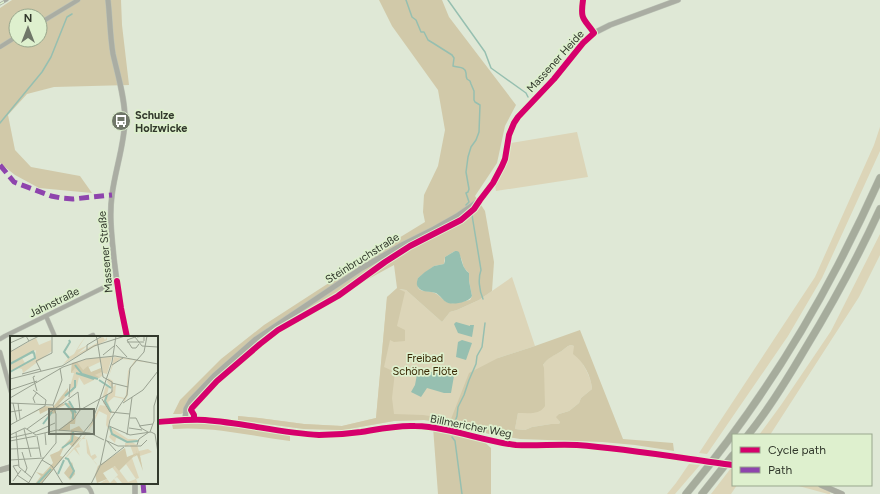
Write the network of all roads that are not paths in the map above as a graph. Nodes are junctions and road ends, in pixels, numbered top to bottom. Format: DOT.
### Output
graph roads {
  1 [pos="78,0"];
  2 [pos="108,0"];
  3 [pos="583,0"];
  4 [pos="678,0"];
  5 [pos="48,18"];
  6 [pos="594,33"];
  7 [pos="531,103"];
  8 [pos="880,178"];
  9 [pos="880,209"];
  10 [pos="117,281"];
  11 [pos="46,316"];
  12 [pos="55,336"];
  13 [pos="127,336"];
  14 [pos="0,339"];
  15 [pos="0,352"];
  16 [pos="10,388"];
  17 [pos="185,420"];
  18 [pos="158,422"];
  19 [pos="749,434"];
  20 [pos="732,455"];
  21 [pos="732,465"];
  22 [pos="10,467"];
  23 [pos="0,470"];
  24 [pos="823,486"];
  25 [pos="50,494"];
  26 [pos="92,494"];
  27 [pos="686,494"];
  28 [pos="702,494"];
  29 [pos="842,494"];
  1 -- 5 [label="street"];
  2 -- 10 [label="street, Massener Straße"];
  3 -- 6 [label="street"];
  4 -- 6 [label="street, Massener Heide"];
  6 -- 7 [label="street, Massener Heide"];
  7 -- 17 [label="street, Steinbruchstraße"];
  8 -- 27 [label="highway"];
  9 -- 19 [label="highway"];
  10 -- 11 [label="street, Jahnstraße"];
  10 -- 13 [label="street, Massener Straße"];
  11 -- 12 [label="street"];
  11 -- 14 [label="street, Jahnstraße"];
  15 -- 16 [label="street"];
  17 -- 18 [label="main road, Billmericher Weg"];
  17 -- 21 [label="main road, Billmericher Weg, bridge"];
  20 -- 28 [label="highway"];
  22 -- 23 [label="main road"];
  24 -- 29 [label="main road"];
  25 -- 26 [label="street"];
}
